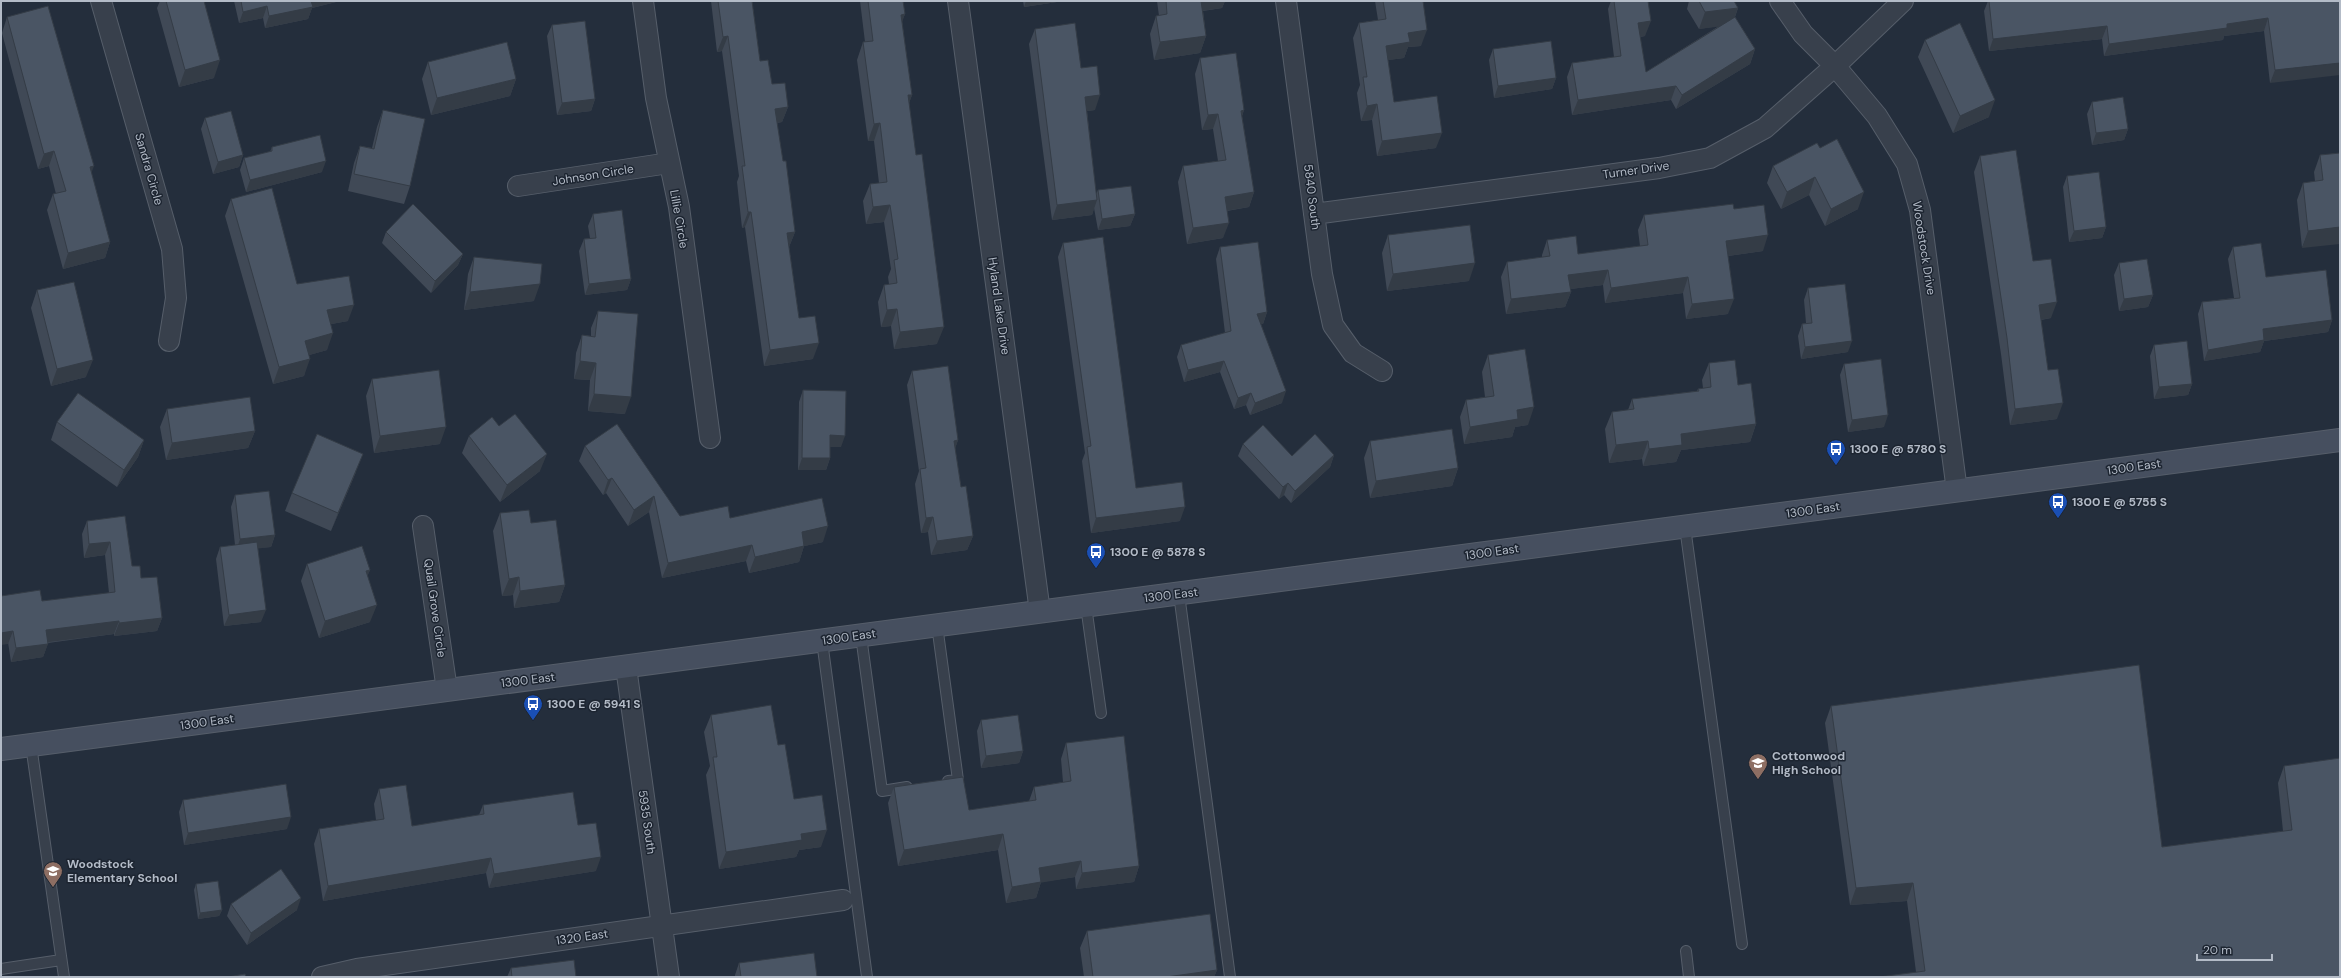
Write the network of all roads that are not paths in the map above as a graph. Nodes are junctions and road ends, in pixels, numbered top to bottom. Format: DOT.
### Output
graph roads {
  1 [pos="101,1"];
  2 [pos="643,1"];
  3 [pos="958,1"];
  4 [pos="1286,1"];
  5 [pos="1780,1"];
  6 [pos="1902,1"];
  7 [pos="1835,66"];
  8 [pos="668,163"];
  9 [pos="518,186"];
  10 [pos="1314,214"];
  11 [pos="169,341"];
  12 [pos="1382,371"];
  13 [pos="710,438"];
  14 [pos="2340,440"];
  15 [pos="1957,491"];
  16 [pos="423,526"];
  17 [pos="1684,527"];
  18 [pos="1179,594"];
  19 [pos="1086,606"];
  20 [pos="1040,612"];
  21 [pos="937,626"];
  22 [pos="861,636"];
  23 [pos="822,641"];
  24 [pos="626,667"];
  25 [pos="447,690"];
  26 [pos="1101,712"];
  27 [pos="32,745"];
  28 [pos="1,749"];
  29 [pos="936,783"];
  30 [pos="920,785"];
  31 [pos="843,900"];
  32 [pos="662,926"];
  33 [pos="1742,944"];
  34 [pos="1686,951"];
  35 [pos="61,960"];
  36 [pos="1,969"];
  37 [pos="64,977"];
  38 [pos="322,977"];
  39 [pos="668,977"];
  40 [pos="867,977"];
  41 [pos="1230,977"];
  42 [pos="1689,977"];
  1 -- 11 [label="street, Sandra Circle"];
  2 -- 8 [label="street, Lillie Circle"];
  3 -- 20 [label="street, Hyland Lake Drive"];
  4 -- 10 [label="street, 5840 South"];
  5 -- 7 [label="street, Woodstock Drive"];
  6 -- 7 [label="street, Turner Drive"];
  7 -- 10 [label="street, Turner Drive"];
  7 -- 15 [label="street, Woodstock Drive"];
  8 -- 9 [label="street, Johnson Circle"];
  8 -- 13 [label="street, Lillie Circle"];
  10 -- 12 [label="street, 5840 South"];
  14 -- 15 [label="main road, 1300 East"];
  15 -- 17 [label="main road, 1300 East"];
  16 -- 25 [label="street, Quail Grove Circle"];
  17 -- 18 [label="main road, 1300 East"];
  17 -- 33 [label="lane"];
  18 -- 19 [label="main road, 1300 East"];
  18 -- 41 [label="lane"];
  19 -- 20 [label="main road, 1300 East"];
  19 -- 26 [label="lane"];
  20 -- 21 [label="main road, 1300 East"];
  21 -- 22 [label="main road, 1300 East"];
  21 -- 29 [label="lane"];
  22 -- 23 [label="main road, 1300 East"];
  22 -- 30 [label="lane"];
  23 -- 24 [label="main road, 1300 East"];
  23 -- 40 [label="lane"];
  24 -- 25 [label="main road, 1300 East"];
  24 -- 32 [label="street, 5935 South"];
  25 -- 27 [label="main road, 1300 East"];
  27 -- 28 [label="main road, 1300 East"];
  27 -- 35 [label="lane"];
  31 -- 32 [label="street, 1320 East"];
  32 -- 38 [label="street, 1320 East"];
  32 -- 39 [label="street, 5935 South"];
  34 -- 42 [label="lane"];
  35 -- 36 [label="lane"];
  35 -- 37 [label="lane"];
}
